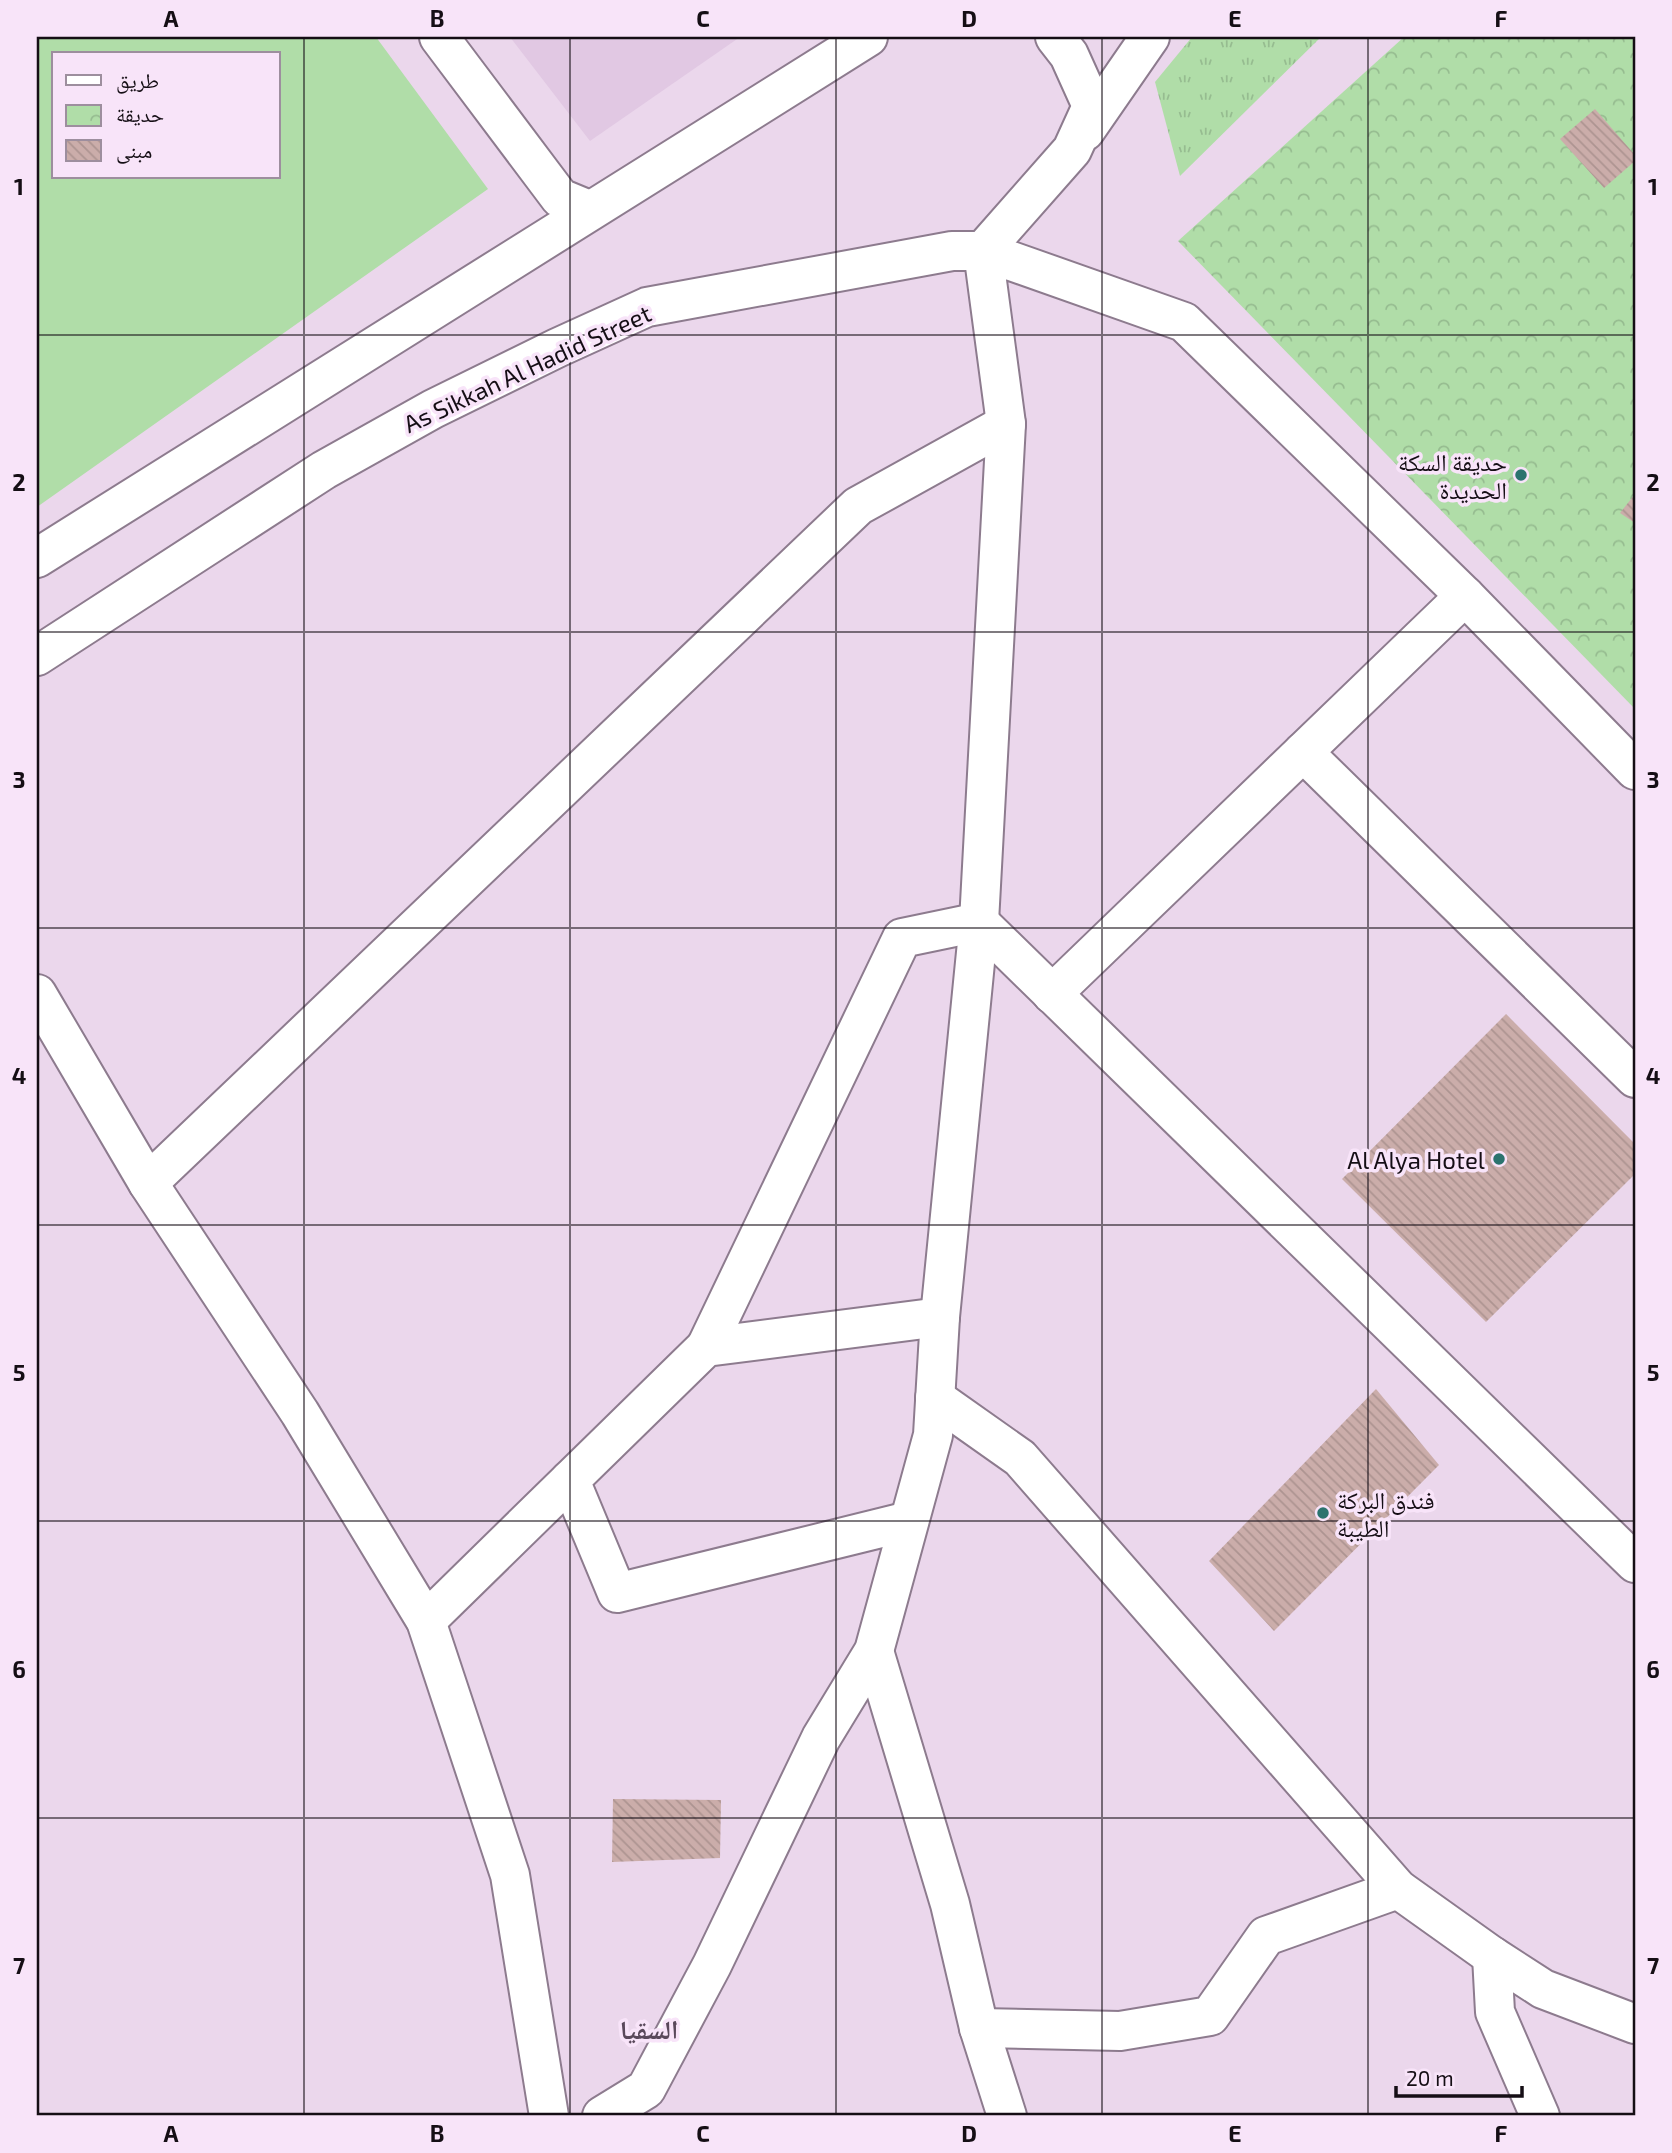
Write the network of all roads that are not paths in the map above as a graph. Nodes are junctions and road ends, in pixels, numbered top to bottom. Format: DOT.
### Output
graph roads {
  1 [pos="439,37"];
  2 [pos="868,37"];
  3 [pos="1055,37"];
  4 [pos="1150,37"];
  5 [pos="1072,150"];
  6 [pos="589,211"];
  7 [pos="983,251"];
  8 [pos="1006,424"];
  9 [pos="37,558"];
  10 [pos="1465,596"];
  11 [pos="37,656"];
  12 [pos="1303,752"];
  13 [pos="1635,770"];
  14 [pos="979,922"];
  15 [pos="37,994"];
  16 [pos="1052,994"];
  17 [pos="1635,1078"];
  18 [pos="148,1183"];
  19 [pos="940,1317"];
  20 [pos="706,1347"];
  21 [pos="935,1398"];
  22 [pos="570,1480"];
  23 [pos="909,1521"];
  24 [pos="1635,1563"];
  25 [pos="426,1621"];
  26 [pos="874,1651"];
  27 [pos="1398,1889"];
  28 [pos="1492,1956"];
  29 [pos="1635,2024"];
  30 [pos="979,2028"];
  31 [pos="549,2116"];
  32 [pos="602,2116"];
  33 [pos="1007,2116"];
  34 [pos="1540,2116"];
  1 -- 6 [label="street"];
  2 -- 6 [label="street"];
  3 -- 5 [label="street"];
  4 -- 5 [label="street"];
  5 -- 7 [label="street"];
  6 -- 9 [label="street"];
  7 -- 8 [label="street"];
  7 -- 10 [label="street"];
  7 -- 11 [label="street, As Sikkah Al Hadid Street"];
  8 -- 14 [label="street"];
  8 -- 18 [label="street"];
  10 -- 12 [label="street"];
  10 -- 13 [label="street"];
  12 -- 16 [label="street"];
  12 -- 17 [label="street"];
  14 -- 16 [label="street"];
  14 -- 19 [label="street"];
  14 -- 20 [label="street"];
  15 -- 18 [label="street"];
  16 -- 24 [label="street"];
  18 -- 25 [label="street"];
  19 -- 20 [label="street"];
  19 -- 21 [label="street"];
  20 -- 22 [label="street"];
  21 -- 23 [label="street"];
  21 -- 27 [label="street"];
  22 -- 23 [label="street"];
  22 -- 25 [label="street"];
  23 -- 26 [label="street"];
  25 -- 31 [label="street"];
  26 -- 30 [label="street"];
  26 -- 32 [label="street"];
  27 -- 28 [label="street"];
  27 -- 30 [label="street"];
  28 -- 29 [label="street"];
  28 -- 34 [label="street"];
  30 -- 33 [label="street"];
}
